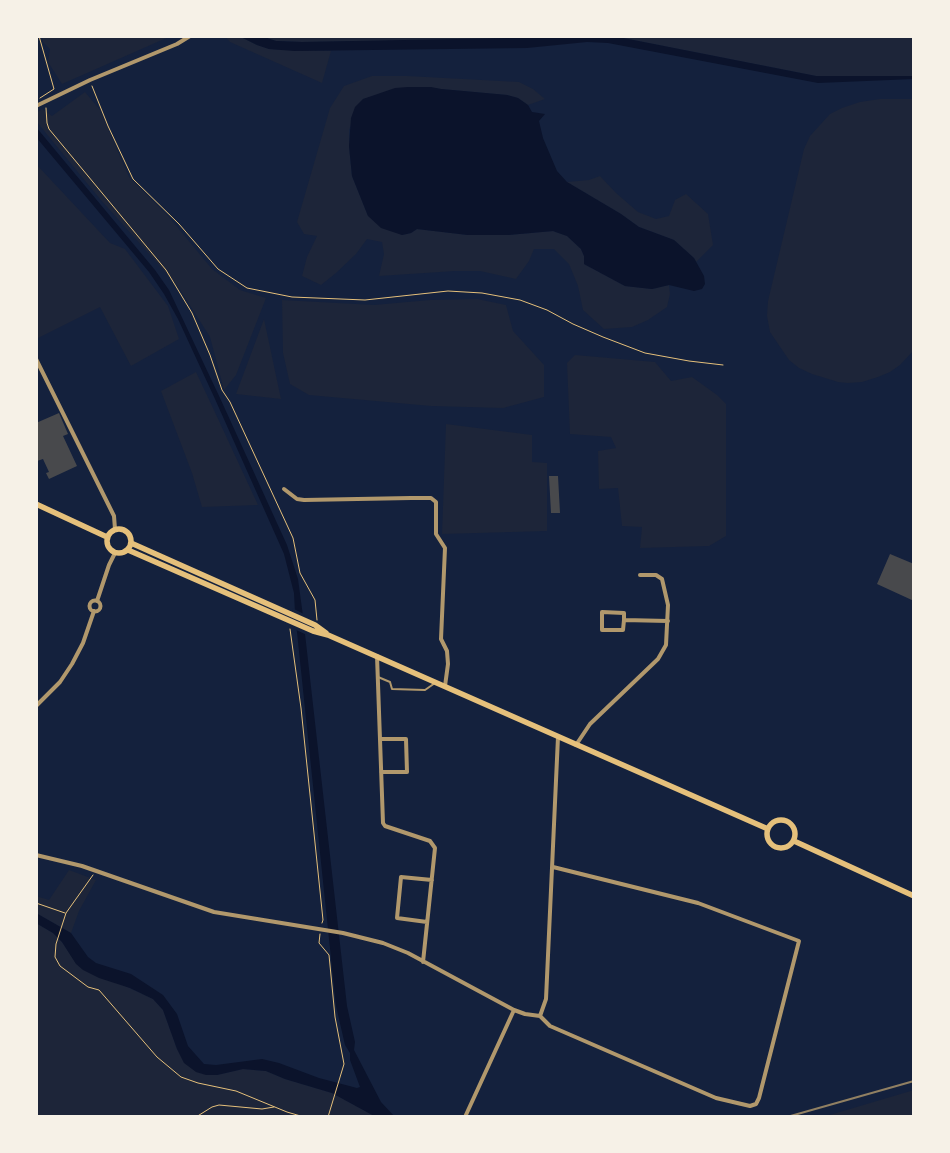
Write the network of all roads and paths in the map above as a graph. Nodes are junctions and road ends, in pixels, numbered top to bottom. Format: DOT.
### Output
graph roads {
  1 [pos="39,36"];
  2 [pos="190,36"];
  3 [pos="90,80"];
  4 [pos="40,97"];
  5 [pos="43,102"];
  6 [pos="36,106"];
  7 [pos="36,359"];
  8 [pos="723,365"];
  9 [pos="284,489"];
  10 [pos="36,504"];
  11 [pos="115,530"];
  12 [pos="108,537"];
  13 [pos="131,543"];
  14 [pos="128,550"];
  15 [pos="115,553"];
  16 [pos="640,575"];
  17 [pos="98,601"];
  18 [pos="94,611"];
  19 [pos="317,620"];
  20 [pos="624,620"];
  21 [pos="668,621"];
  22 [pos="292,625"];
  23 [pos="328,635"];
  24 [pos="377,656"];
  25 [pos="378,677"];
  26 [pos="437,682"];
  27 [pos="445,686"];
  28 [pos="36,706"];
  29 [pos="558,737"];
  30 [pos="380,739"];
  31 [pos="576,745"];
  32 [pos="381,772"];
  33 [pos="768,829"];
  34 [pos="794,841"];
  35 [pos="36,855"];
  36 [pos="553,867"];
  37 [pos="96,871"];
  38 [pos="432,880"];
  39 [pos="914,896"];
  40 [pos="36,904"];
  41 [pos="66,913"];
  42 [pos="427,922"];
  43 [pos="322,930"];
  44 [pos="424,962"];
  45 [pos="514,1010"];
  46 [pos="540,1016"];
  47 [pos="276,1107"];
  48 [pos="196,1117"];
  49 [pos="304,1117"];
  50 [pos="328,1117"];
  51 [pos="465,1117"];
  1 -- 4 [label="path"];
  2 -- 3 [label="street"];
  3 -- 5 [label="street"];
  3 -- 8 [label="path"];
  5 -- 6 [label="street"];
  5 -- 19 [label="path"];
  7 -- 11 [label="street"];
  9 -- 27 [label="street"];
  10 -- 12 [label="main road"];
  11 -- 12 [label="main road"];
  11 -- 13 [label="main road"];
  12 -- 15 [label="main road"];
  13 -- 14 [label="main road"];
  13 -- 23 [label="main road"];
  14 -- 15 [label="main road"];
  14 -- 22 [label="main road"];
  15 -- 17 [label="street"];
  16 -- 21 [label="street"];
  17 -- 18 [label="street"];
  17 -- 18 [label="street"];
  18 -- 28 [label="street"];
  20 -- 20 [label="street"];
  20 -- 21 [label="street"];
  21 -- 31 [label="street"];
  22 -- 23 [label="main road"];
  22 -- 43 [label="path"];
  23 -- 24 [label="main road"];
  24 -- 25 [label="street"];
  24 -- 26 [label="main road"];
  25 -- 26 [label="lane"];
  25 -- 30 [label="street"];
  26 -- 27 [label="main road"];
  27 -- 29 [label="main road"];
  29 -- 31 [label="main road"];
  29 -- 36 [label="street"];
  30 -- 32 [label="street"];
  30 -- 32 [label="street"];
  31 -- 33 [label="main road"];
  32 -- 38 [label="street"];
  33 -- 34 [label="main road"];
  33 -- 34 [label="main road"];
  34 -- 39 [label="main road"];
  35 -- 37 [label="street"];
  36 -- 46 [label="street"];
  36 -- 46 [label="street"];
  37 -- 41 [label="path"];
  37 -- 43 [label="street"];
  38 -- 42 [label="street"];
  38 -- 42 [label="street"];
  40 -- 41 [label="path"];
  41 -- 47 [label="path"];
  42 -- 44 [label="street"];
  43 -- 44 [label="street"];
  43 -- 50 [label="path"];
  44 -- 45 [label="street"];
  45 -- 46 [label="street"];
  45 -- 51 [label="street"];
  47 -- 48 [label="path"];
  47 -- 49 [label="path"];
}
